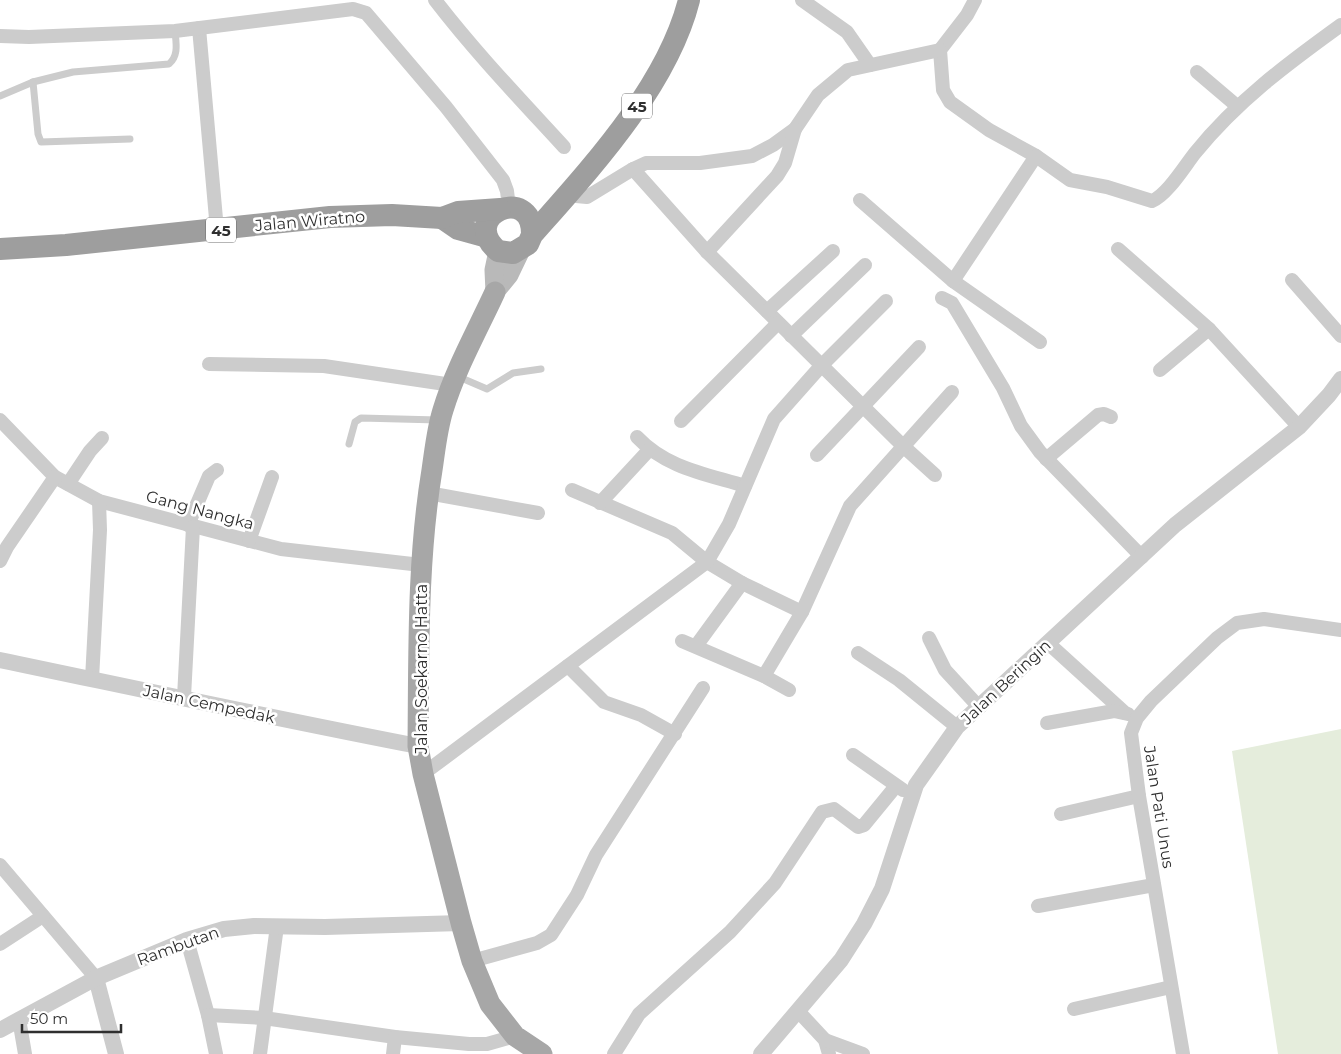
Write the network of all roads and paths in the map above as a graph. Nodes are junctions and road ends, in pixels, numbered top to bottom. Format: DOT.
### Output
graph roads {
  1 [pos="436,0"];
  2 [pos="689,0"];
  3 [pos="802,0"];
  4 [pos="975,0"];
  5 [pos="1341,25"];
  6 [pos="199,28"];
  7 [pos="175,31"];
  8 [pos="0,36"];
  9 [pos="940,50"];
  10 [pos="870,65"];
  11 [pos="1198,72"];
  12 [pos="33,82"];
  13 [pos="0,96"];
  14 [pos="1237,106"];
  15 [pos="795,129"];
  16 [pos="130,139"];
  17 [pos="564,147"];
  18 [pos="1036,156"];
  19 [pos="633,168"];
  20 [pos="567,196"];
  21 [pos="860,200"];
  22 [pos="508,208"];
  23 [pos="442,218"];
  24 [pos="217,230"];
  25 [pos="526,243"];
  26 [pos="492,244"];
  27 [pos="0,249"];
  28 [pos="1118,249"];
  29 [pos="833,251"];
  30 [pos="706,252"];
  31 [pos="865,265"];
  32 [pos="953,280"];
  33 [pos="1292,280"];
  34 [pos="495,292"];
  35 [pos="942,298"];
  36 [pos="886,301"];
  37 [pos="767,311"];
  38 [pos="778,323"];
  39 [pos="1209,329"];
  40 [pos="791,336"];
  41 [pos="1341,336"];
  42 [pos="1040,342"];
  43 [pos="919,348"];
  44 [pos="209,364"];
  45 [pos="821,366"];
  46 [pos="540,369"];
  47 [pos="1160,370"];
  48 [pos="1341,379"];
  49 [pos="454,380"];
  50 [pos="952,392"];
  51 [pos="864,408"];
  52 [pos="1111,417"];
  53 [pos="0,420"];
  54 [pos="441,420"];
  55 [pos="681,421"];
  56 [pos="1299,427"];
  57 [pos="637,437"];
  58 [pos="102,438"];
  59 [pos="349,444"];
  60 [pos="903,446"];
  61 [pos="649,450"];
  62 [pos="817,455"];
  63 [pos="1046,459"];
  64 [pos="217,470"];
  65 [pos="934,475"];
  66 [pos="272,476"];
  67 [pos="54,477"];
  68 [pos="68,484"];
  69 [pos="745,486"];
  70 [pos="572,490"];
  71 [pos="428,493"];
  72 [pos="99,501"];
  73 [pos="600,503"];
  74 [pos="538,513"];
  75 [pos="191,526"];
  76 [pos="249,541"];
  77 [pos="1142,557"];
  78 [pos="0,561"];
  79 [pos="707,562"];
  80 [pos="421,565"];
  81 [pos="742,583"];
  82 [pos="802,612"];
  83 [pos="1341,630"];
  84 [pos="929,638"];
  85 [pos="682,641"];
  86 [pos="1048,643"];
  87 [pos="696,646"];
  88 [pos="858,653"];
  89 [pos="0,660"];
  90 [pos="568,666"];
  91 [pos="764,676"];
  92 [pos="92,679"];
  93 [pos="703,688"];
  94 [pos="789,690"];
  95 [pos="184,697"];
  96 [pos="979,706"];
  97 [pos="1131,715"];
  98 [pos="1047,723"];
  99 [pos="956,727"];
  100 [pos="675,734"];
  101 [pos="418,746"];
  102 [pos="853,756"];
  103 [pos="423,774"];
  104 [pos="896,786"];
  105 [pos="1139,796"];
  106 [pos="912,797"];
  107 [pos="1061,814"];
  108 [pos="0,865"];
  109 [pos="1154,885"];
  110 [pos="1038,906"];
  111 [pos="43,916"];
  112 [pos="461,922"];
  113 [pos="277,926"];
  114 [pos="187,940"];
  115 [pos="0,944"];
  116 [pos="472,961"];
  117 [pos="96,978"];
  118 [pos="1171,987"];
  119 [pos="1074,1009"];
  120 [pos="798,1011"];
  121 [pos="208,1015"];
  122 [pos="264,1018"];
  123 [pos="19,1019"];
  124 [pos="0,1030"];
  125 [pos="515,1036"];
  126 [pos="395,1037"];
  127 [pos="825,1040"];
  128 [pos="25,1054"];
  129 [pos="116,1054"];
  130 [pos="216,1054"];
  131 [pos="260,1054"];
  132 [pos="393,1054"];
  133 [pos="542,1054"];
  134 [pos="614,1054"];
  135 [pos="761,1054"];
  136 [pos="829,1054"];
  137 [pos="863,1054"];
  138 [pos="1183,1054"];
  1 -- 17 [label="street"];
  2 -- 20 [label="highway, 45"];
  3 -- 10 [label="street"];
  4 -- 9 [label="street"];
  5 -- 14 [label="street"];
  6 -- 7 [label="street"];
  6 -- 22 [label="street"];
  6 -- 24 [label="street"];
  7 -- 8 [label="street"];
  7 -- 12 [label="lane"];
  9 -- 10 [label="street"];
  9 -- 18 [label="street"];
  10 -- 15 [label="street"];
  11 -- 14 [label="street"];
  12 -- 13 [label="lane"];
  12 -- 16 [label="lane"];
  14 -- 18 [label="street"];
  15 -- 19 [label="street"];
  15 -- 30 [label="street"];
  18 -- 32 [label="street"];
  19 -- 20 [label="street"];
  19 -- 30 [label="street"];
  20 -- 22 [label="highway, 45"];
  20 -- 25 [label="highway, 45"];
  21 -- 32 [label="street"];
  22 -- 23 [label="highway, Jalan Wiratno / 45"];
  22 -- 25 [label="highway"];
  22 -- 26 [label="highway"];
  23 -- 24 [label="highway, Jalan Wiratno / 45"];
  23 -- 26 [label="highway, Jalan Wiratno / 45"];
  24 -- 27 [label="highway, Jalan Wiratno / 45"];
  25 -- 26 [label="highway, 45"];
  25 -- 34 [label="main road, Jalan Soekarno Hatta"];
  26 -- 34 [label="main road, Jalan Soekarno Hatta"];
  28 -- 39 [label="street"];
  29 -- 37 [label="street"];
  30 -- 37 [label="street"];
  31 -- 40 [label="street"];
  32 -- 42 [label="street"];
  33 -- 41 [label="street"];
  34 -- 49 [label="main road, Jalan Soekarno Hatta"];
  35 -- 63 [label="street"];
  36 -- 45 [label="street"];
  37 -- 38 [label="street"];
  38 -- 40 [label="street"];
  38 -- 55 [label="street"];
  39 -- 47 [label="street"];
  39 -- 56 [label="street"];
  40 -- 45 [label="street"];
  43 -- 51 [label="street"];
  44 -- 49 [label="street"];
  45 -- 51 [label="street"];
  45 -- 69 [label="street"];
  46 -- 49 [label="lane"];
  48 -- 56 [label="street, Jalan Beringin"];
  49 -- 54 [label="main road, Jalan Soekarno Hatta"];
  50 -- 60 [label="street"];
  51 -- 60 [label="street"];
  51 -- 62 [label="street"];
  52 -- 63 [label="street"];
  53 -- 67 [label="street, Gang Nangka"];
  54 -- 59 [label="lane"];
  54 -- 71 [label="main road, Jalan Soekarno Hatta"];
  56 -- 77 [label="street, Jalan Beringin"];
  57 -- 61 [label="street"];
  58 -- 68 [label="street"];
  60 -- 65 [label="street"];
  60 -- 82 [label="street"];
  61 -- 69 [label="street"];
  61 -- 73 [label="street"];
  63 -- 77 [label="street"];
  64 -- 75 [label="street"];
  66 -- 76 [label="street"];
  67 -- 68 [label="street, Gang Nangka"];
  67 -- 78 [label="street"];
  68 -- 72 [label="street, Gang Nangka"];
  69 -- 79 [label="street"];
  70 -- 73 [label="street"];
  71 -- 74 [label="street"];
  71 -- 80 [label="main road, Jalan Soekarno Hatta"];
  72 -- 75 [label="street, Gang Nangka"];
  72 -- 92 [label="street"];
  73 -- 79 [label="street"];
  75 -- 76 [label="street, Gang Nangka"];
  75 -- 95 [label="street"];
  76 -- 80 [label="street, Gang Nangka"];
  77 -- 86 [label="street, Jalan Beringin"];
  79 -- 81 [label="street"];
  79 -- 90 [label="street"];
  80 -- 101 [label="main road, Jalan Soekarno Hatta"];
  81 -- 82 [label="street"];
  81 -- 87 [label="street"];
  82 -- 91 [label="street"];
  83 -- 97 [label="street"];
  84 -- 96 [label="street"];
  85 -- 87 [label="street"];
  86 -- 96 [label="street, Jalan Beringin"];
  86 -- 97 [label="street"];
  87 -- 91 [label="street"];
  88 -- 99 [label="street"];
  89 -- 92 [label="street, Jalan Cempedak"];
  90 -- 100 [label="street"];
  90 -- 103 [label="street"];
  91 -- 94 [label="street"];
  92 -- 95 [label="street, Jalan Cempedak"];
  93 -- 100 [label="street"];
  95 -- 101 [label="street, Jalan Cempedak"];
  96 -- 99 [label="street, Jalan Beringin"];
  97 -- 98 [label="street"];
  97 -- 105 [label="street, Jalan Pati Unus"];
  99 -- 106 [label="street, Jalan Beringin"];
  100 -- 116 [label="street"];
  101 -- 103 [label="main road, Jalan Soekarno Hatta"];
  102 -- 104 [label="street"];
  103 -- 112 [label="main road, Jalan Soekarno Hatta"];
  104 -- 106 [label="street"];
  104 -- 134 [label="street"];
  105 -- 107 [label="street"];
  105 -- 109 [label="street, Jalan Pati Unus"];
  106 -- 120 [label="street, Jalan Beringin"];
  108 -- 111 [label="street"];
  109 -- 110 [label="street"];
  109 -- 118 [label="street, Jalan Pati Unus"];
  111 -- 115 [label="street"];
  111 -- 117 [label="street"];
  112 -- 113 [label="street, Rambutan"];
  112 -- 116 [label="main road, Jalan Soekarno Hatta"];
  113 -- 114 [label="street, Rambutan"];
  113 -- 122 [label="street"];
  114 -- 117 [label="street, Rambutan"];
  114 -- 121 [label="street"];
  116 -- 125 [label="main road, Jalan Soekarno Hatta"];
  117 -- 123 [label="street, Rambutan"];
  117 -- 129 [label="street"];
  118 -- 119 [label="street"];
  118 -- 138 [label="street, Jalan Pati Unus"];
  120 -- 127 [label="street"];
  120 -- 135 [label="street, Jalan Beringin"];
  121 -- 122 [label="street"];
  121 -- 130 [label="street"];
  122 -- 126 [label="street"];
  122 -- 131 [label="street"];
  123 -- 124 [label="street, Rambutan"];
  123 -- 128 [label="street"];
  125 -- 126 [label="street"];
  125 -- 133 [label="main road, Jalan Soekarno Hatta"];
  126 -- 132 [label="street"];
  127 -- 136 [label="street"];
  127 -- 137 [label="street"];
}
